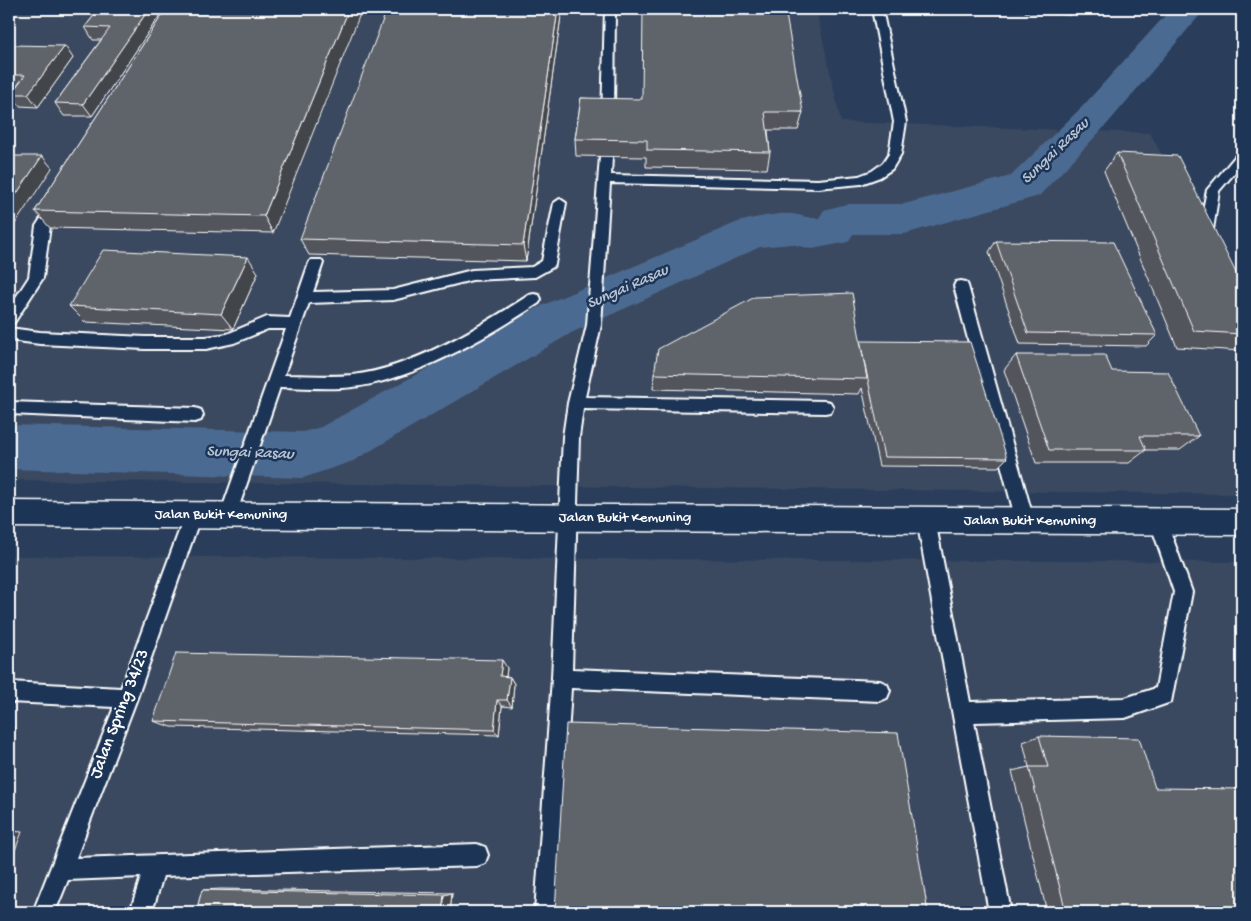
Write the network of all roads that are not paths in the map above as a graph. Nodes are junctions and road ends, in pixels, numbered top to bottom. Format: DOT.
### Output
graph roads {
  1 [pos="610,9"];
  2 [pos="877,9"];
  3 [pos="608,116"];
  4 [pos="1242,156"];
  5 [pos="606,157"];
  6 [pos="604,179"];
  7 [pos="65,193"];
  8 [pos="560,203"];
  9 [pos="1212,247"];
  10 [pos="316,263"];
  11 [pos="597,273"];
  12 [pos="961,286"];
  13 [pos="304,298"];
  14 [pos="534,299"];
  15 [pos="9,319"];
  16 [pos="295,324"];
  17 [pos="9,334"];
  18 [pos="276,381"];
  19 [pos="576,403"];
  20 [pos="824,407"];
  21 [pos="9,408"];
  22 [pos="195,415"];
  23 [pos="9,514"];
  24 [pos="193,515"];
  25 [pos="228,515"];
  26 [pos="569,518"];
  27 [pos="926,520"];
  28 [pos="1024,520"];
  29 [pos="1159,522"];
  30 [pos="1242,522"];
  31 [pos="562,678"];
  32 [pos="880,691"];
  33 [pos="9,692"];
  34 [pos="127,698"];
  35 [pos="963,712"];
  36 [pos="477,855"];
  37 [pos="155,866"];
  38 [pos="60,869"];
  39 [pos="44,912"];
  40 [pos="141,912"];
  41 [pos="546,912"];
  42 [pos="1000,912"];
  1 -- 3 [label="lane"];
  2 -- 6 [label="lane"];
  4 -- 9 [label="lane"];
  5 -- 6 [label="lane"];
  6 -- 11 [label="lane"];
  7 -- 15 [label="lane"];
  8 -- 13 [label="lane"];
  10 -- 13 [label="lane"];
  11 -- 19 [label="lane"];
  12 -- 28 [label="lane"];
  13 -- 16 [label="lane"];
  14 -- 18 [label="lane"];
  16 -- 17 [label="lane"];
  16 -- 18 [label="lane"];
  18 -- 25 [label="lane"];
  19 -- 20 [label="lane"];
  19 -- 26 [label="lane"];
  21 -- 22 [label="lane"];
  23 -- 24 [label="main road, Jalan Bukit Kemuning"];
  24 -- 25 [label="main road, Jalan Bukit Kemuning"];
  24 -- 34 [label="lane, Jalan Spring 34/23"];
  25 -- 26 [label="main road, Jalan Bukit Kemuning"];
  26 -- 27 [label="main road, Jalan Bukit Kemuning"];
  26 -- 31 [label="lane"];
  27 -- 28 [label="main road, Jalan Bukit Kemuning"];
  27 -- 35 [label="lane"];
  28 -- 29 [label="main road, Jalan Bukit Kemuning"];
  29 -- 30 [label="main road, Jalan Bukit Kemuning"];
  29 -- 35 [label="lane"];
  31 -- 32 [label="lane"];
  31 -- 41 [label="lane"];
  33 -- 34 [label="lane"];
  34 -- 38 [label="lane, Jalan Spring 34/23"];
  35 -- 42 [label="lane"];
  36 -- 37 [label="lane"];
  37 -- 38 [label="lane"];
  37 -- 40 [label="lane"];
  38 -- 39 [label="lane, Jalan Spring 34/23"];
}
